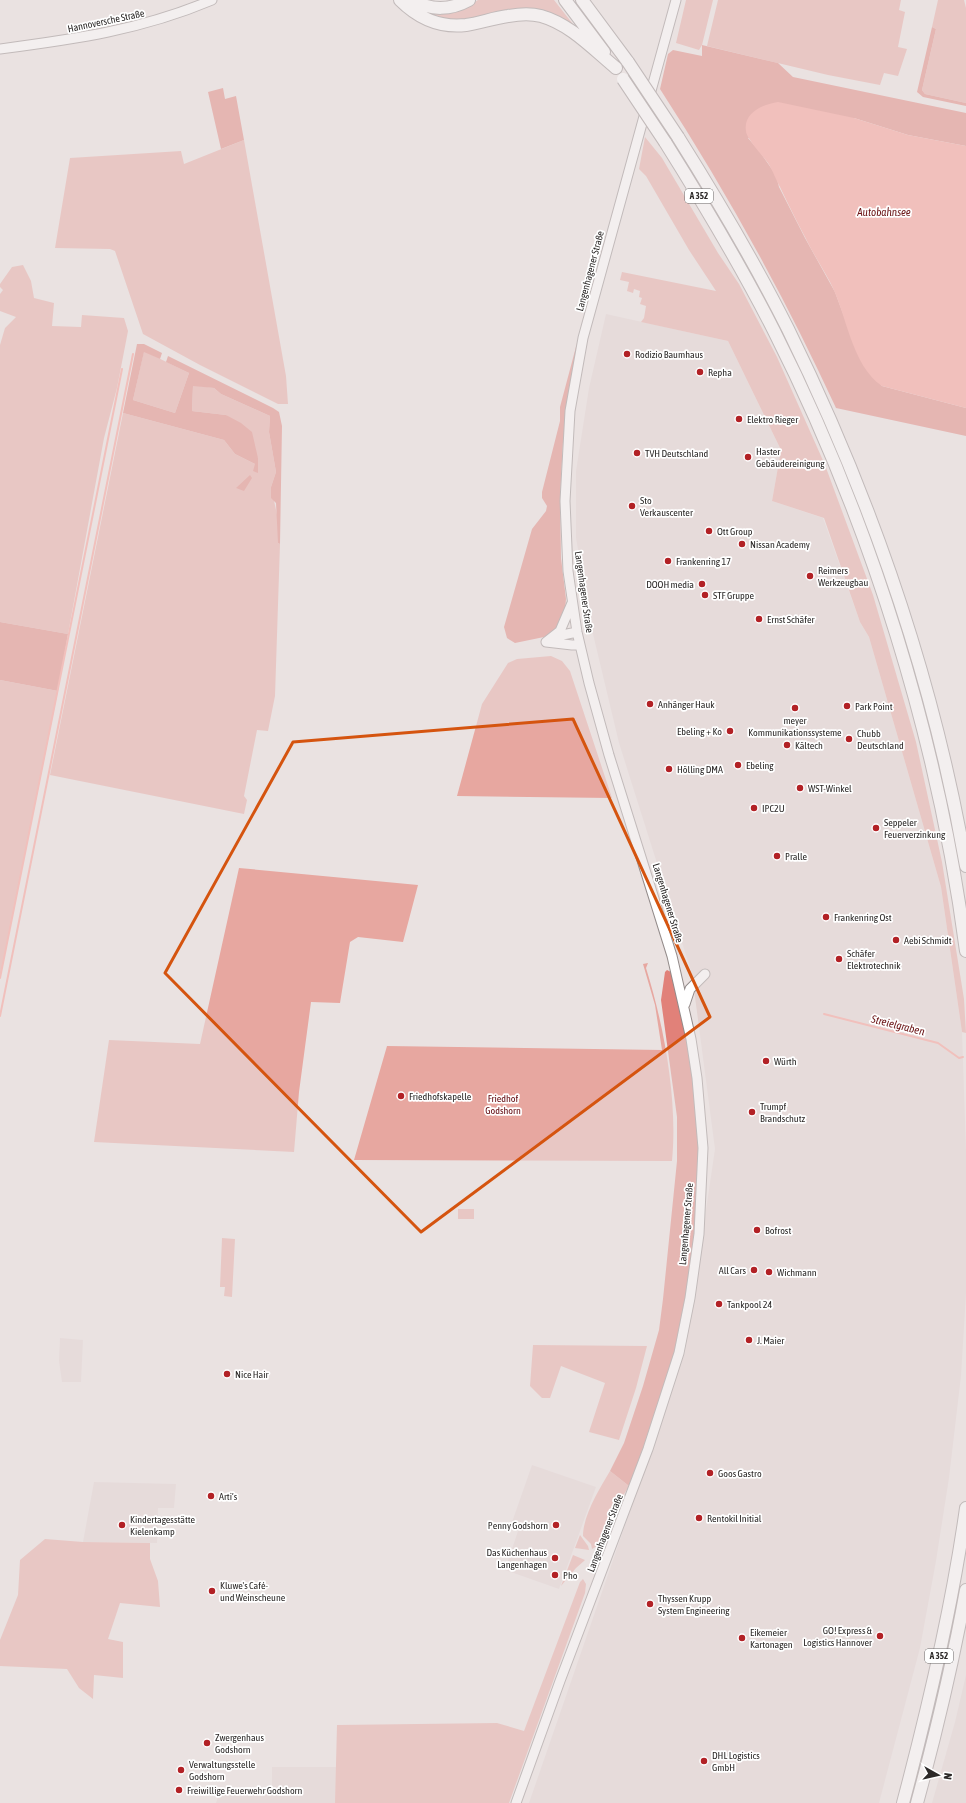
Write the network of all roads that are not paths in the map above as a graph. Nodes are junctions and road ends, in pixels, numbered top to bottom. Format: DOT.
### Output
graph roads {
  1 [pos="212,0"];
  2 [pos="400,0"];
  3 [pos="413,0"];
  4 [pos="469,0"];
  5 [pos="565,0"];
  6 [pos="582,0"];
  7 [pos="676,0"];
  8 [pos="0,49"];
  9 [pos="616,68"];
  10 [pos="572,602"];
  11 [pos="577,632"];
  12 [pos="552,637"];
  13 [pos="580,645"];
  14 [pos="966,866"];
  15 [pos="966,951"];
  16 [pos="705,974"];
  17 [pos="685,1006"];
  18 [pos="966,1508"];
  19 [pos="966,1590"];
  20 [pos="516,1803"];
  21 [pos="903,1803"];
  22 [pos="917,1803"];
  1 -- 8 [label="main road, Hannoversche Straße"];
  2 -- 9 [label="highway"];
  3 -- 4 [label="highway"];
  5 -- 9 [label="highway, A 352"];
  6 -- 14 [label="highway, A 352, bridge"];
  7 -- 10 [label="main road, Langenhagener Straße"];
  9 -- 15 [label="highway, A 352, bridge"];
  10 -- 11 [label="main road, Langenhagener Straße"];
  10 -- 12 [label="main road"];
  11 -- 12 [label="main road"];
  11 -- 13 [label="main road, Langenhagener Straße"];
  12 -- 13 [label="main road"];
  13 -- 17 [label="main road, Langenhagener Straße"];
  16 -- 17 [label="main road"];
  17 -- 20 [label="main road, Langenhagener Straße"];
  18 -- 21 [label="highway, A 352"];
  19 -- 22 [label="highway, A 352"];
}
